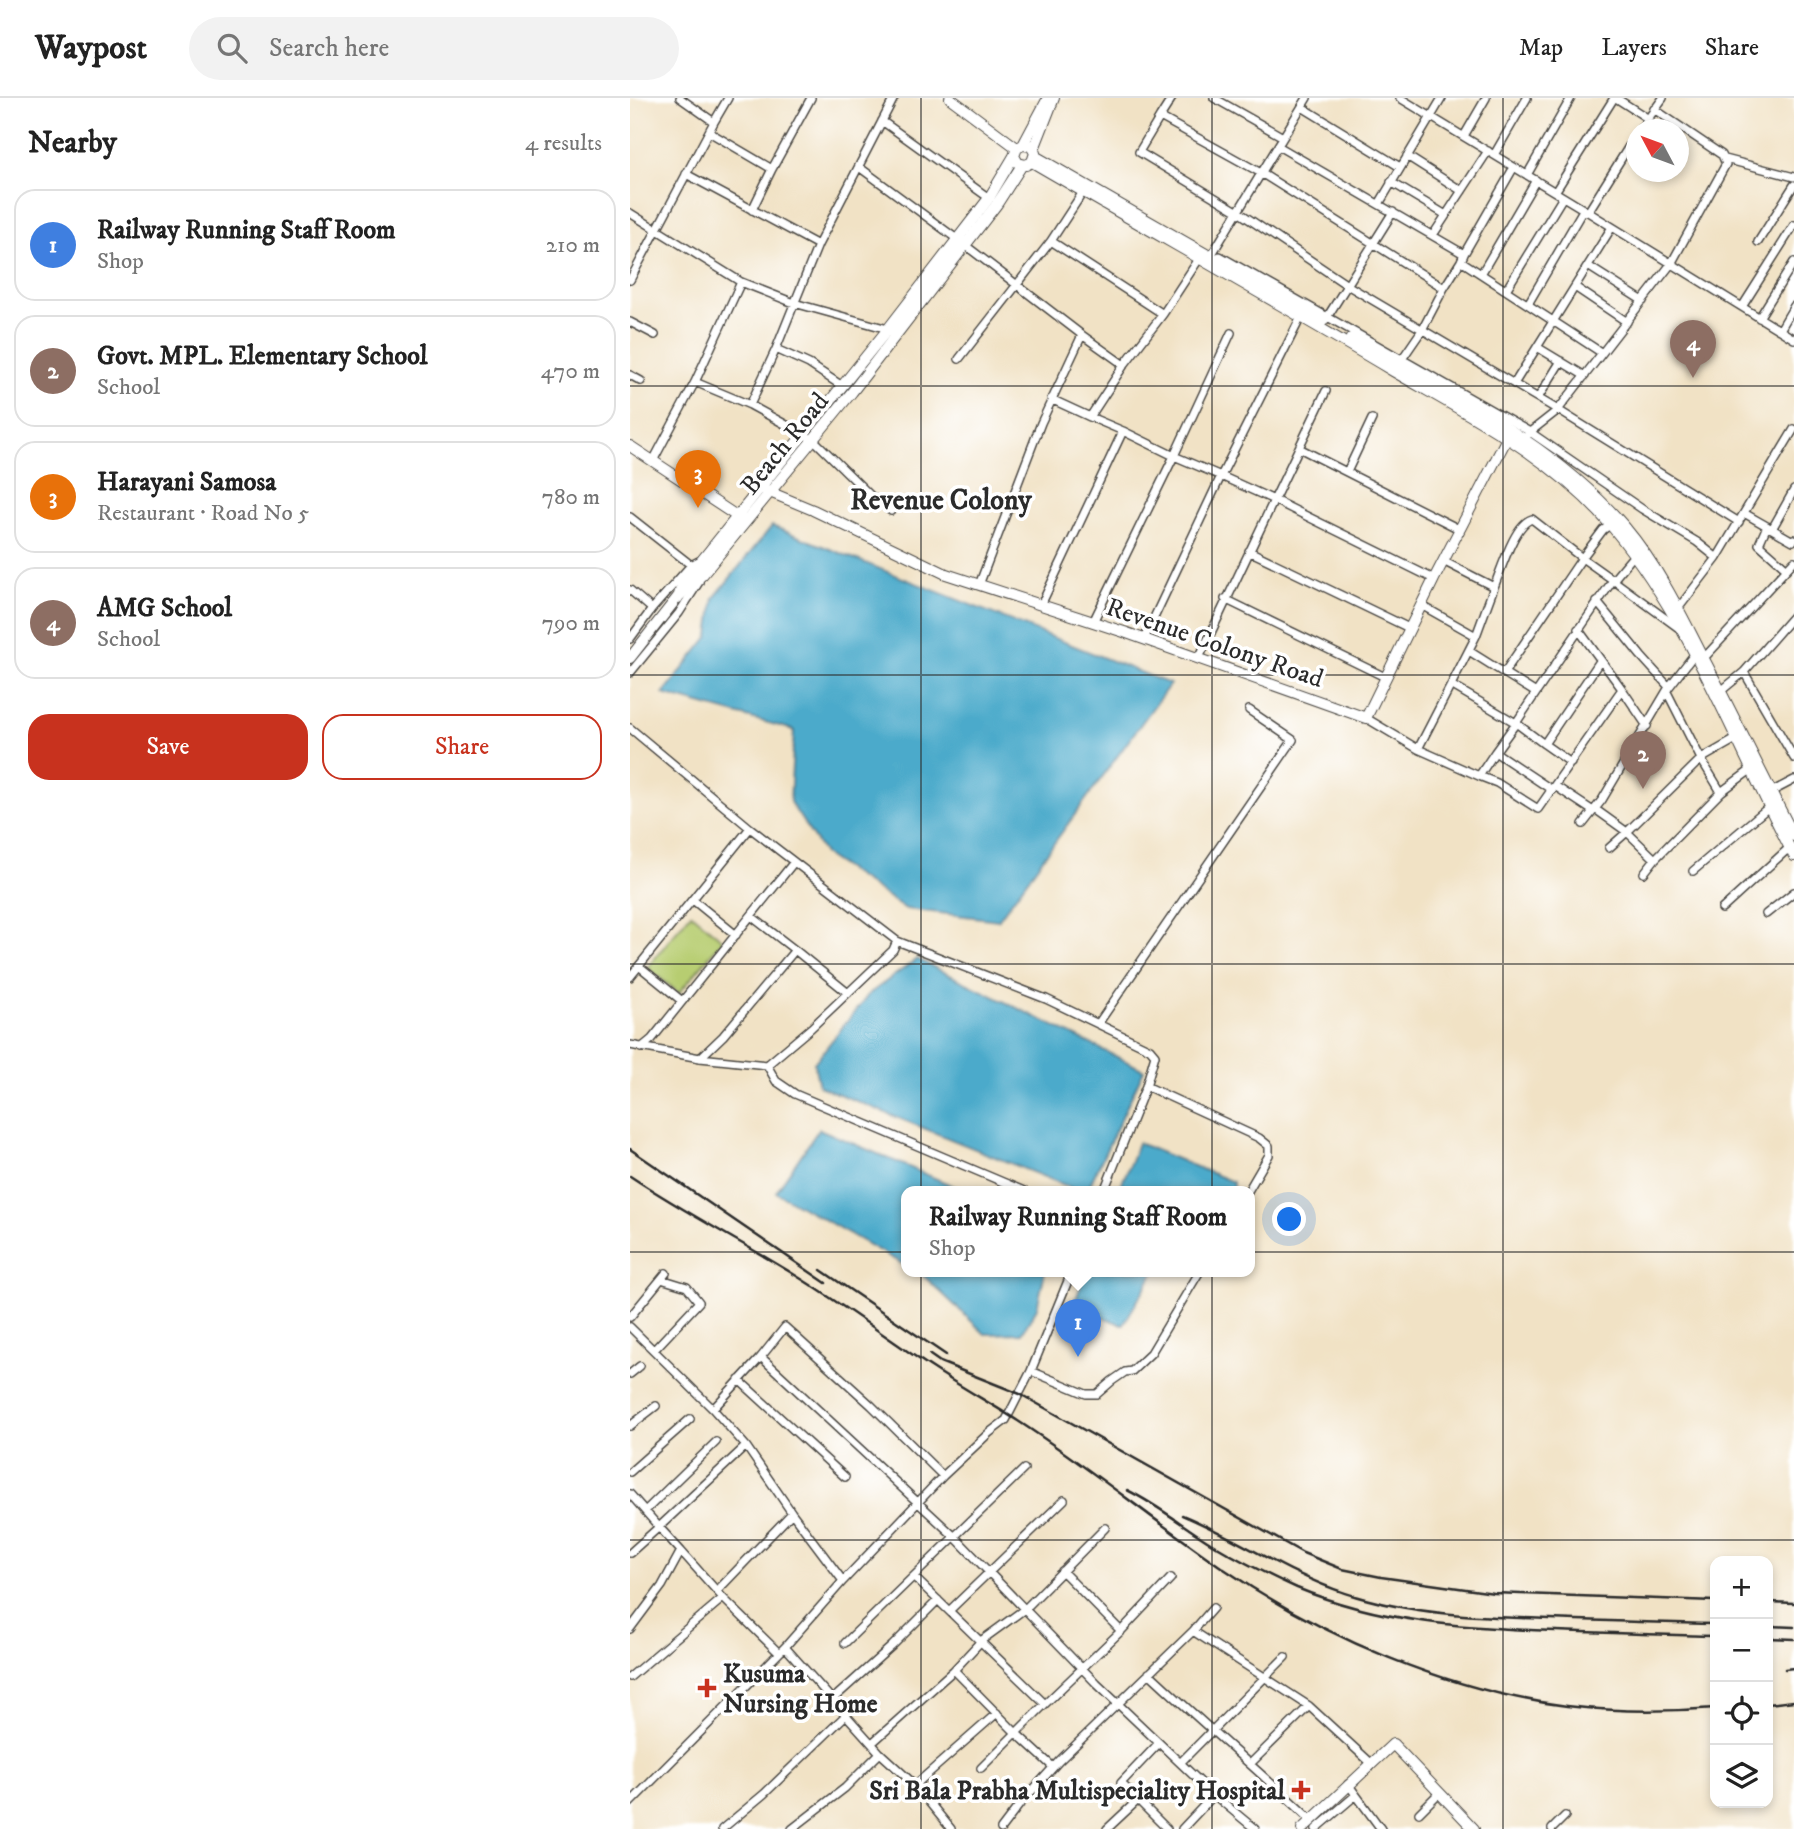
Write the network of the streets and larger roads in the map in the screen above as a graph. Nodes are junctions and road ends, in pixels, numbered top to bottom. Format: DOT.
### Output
graph roads {
  1 [pos="680,98"];
  2 [pos="727,98"];
  3 [pos="811,98"];
  4 [pos="894,98"];
  5 [pos="950,98"];
  6 [pos="1048,98"];
  7 [pos="1054,98"];
  8 [pos="1172,98"];
  9 [pos="1214,98"];
  10 [pos="1400,98"];
  11 [pos="1442,98"];
  12 [pos="1486,98"];
  13 [pos="1528,98"];
  14 [pos="1570,98"];
  15 [pos="1615,98"];
  16 [pos="1662,98"];
  17 [pos="1303,101"];
  18 [pos="1654,109"];
  19 [pos="1431,116"];
  20 [pos="1160,117"];
  21 [pos="1647,118"];
  22 [pos="882,121"];
  23 [pos="714,122"];
  24 [pos="709,132"];
  25 [pos="1464,136"];
  26 [pos="1283,137"];
  27 [pos="1278,146"];
  28 [pos="1018,150"];
  29 [pos="1626,150"];
  30 [pos="1491,153"];
  31 [pos="1407,156"];
  32 [pos="1030,158"];
  33 [pos="1725,159"];
  34 [pos="859,167"];
  35 [pos="1399,167"];
  36 [pos="1514,167"];
  37 [pos="772,169"];
  38 [pos="1261,173"];
  39 [pos="686,174"];
  40 [pos="1527,175"];
  41 [pos="1794,177"];
  42 [pos="1536,180"];
  43 [pos="1391,182"];
  44 [pos="1794,185"];
  45 [pos="1462,191"];
  46 [pos="1083,192"];
  47 [pos="1555,192"];
  48 [pos="1563,197"];
  49 [pos="989,198"];
  50 [pos="1378,204"];
  51 [pos="752,210"];
  52 [pos="1237,211"];
  53 [pos="1585,211"];
  54 [pos="1393,212"];
  55 [pos="630,213"];
  56 [pos="1446,215"];
  57 [pos="1794,225"];
  58 [pos="1612,227"];
  59 [pos="658,231"];
  60 [pos="1433,235"];
  61 [pos="1051,241"];
  62 [pos="961,242"];
  63 [pos="1758,242"];
  64 [pos="1371,244"];
  65 [pos="818,245"];
  66 [pos="1463,258"];
  67 [pos="1207,260"];
  68 [pos="1794,262"];
  69 [pos="1671,264"];
  70 [pos="1588,266"];
  71 [pos="633,269"];
  72 [pos="1481,274"];
  73 [pos="1791,275"];
  74 [pos="630,280"];
  75 [pos="741,282"];
  76 [pos="1017,285"];
  77 [pos="1347,285"];
  78 [pos="1575,287"];
  79 [pos="1444,288"];
  80 [pos="1506,290"];
  81 [pos="1643,301"];
  82 [pos="794,303"];
  83 [pos="1528,304"];
  84 [pos="1794,306"];
  85 [pos="1742,307"];
  86 [pos="1163,314"];
  87 [pos="1301,317"];
  88 [pos="1759,317"];
  89 [pos="1326,319"];
  90 [pos="1553,321"];
  91 [pos="630,322"];
  92 [pos="1627,323"];
  93 [pos="888,329"];
  94 [pos="1422,330"];
  95 [pos="1780,330"];
  96 [pos="1231,333"];
  97 [pos="655,335"];
  98 [pos="1082,335"];
  99 [pos="1794,339"];
  100 [pos="1537,347"];
  101 [pos="776,349"];
  102 [pos="1602,353"];
  103 [pos="959,359"];
  104 [pos="1560,361"];
  105 [pos="1124,365"];
  106 [pos="1398,365"];
  107 [pos="630,375"];
  108 [pos="1585,376"];
  109 [pos="641,381"];
  110 [pos="695,382"];
  111 [pos="1514,384"];
  112 [pos="842,386"];
  113 [pos="1326,391"];
  114 [pos="1538,398"];
  115 [pos="1051,399"];
  116 [pos="750,405"];
  117 [pos="1558,410"];
  118 [pos="1090,417"];
  119 [pos="1372,419"];
  120 [pos="1794,429"];
  121 [pos="1123,431"];
  122 [pos="803,434"];
  123 [pos="1507,438"];
  124 [pos="1525,438"];
  125 [pos="814,440"];
  126 [pos="630,446"];
  127 [pos="1299,448"];
  128 [pos="1174,456"];
  129 [pos="653,461"];
  130 [pos="1347,472"];
  131 [pos="1221,476"];
  132 [pos="760,488"];
  133 [pos="1794,490"];
  134 [pos="771,492"];
  135 [pos="1274,500"];
  136 [pos="891,511"];
  137 [pos="1744,513"];
  138 [pos="630,517"];
  139 [pos="742,520"];
  140 [pos="1739,522"];
  141 [pos="1610,525"];
  142 [pos="1770,527"];
  143 [pos="1459,529"];
  144 [pos="1794,541"];
  145 [pos="1249,551"];
  146 [pos="1634,555"];
  147 [pos="1582,558"];
  148 [pos="1717,558"];
  149 [pos="702,560"];
  150 [pos="1443,561"];
  151 [pos="1794,561"];
  152 [pos="691,565"];
  153 [pos="1786,568"];
  154 [pos="703,574"];
  155 [pos="1434,579"];
  156 [pos="1613,580"];
  157 [pos="979,585"];
  158 [pos="1494,587"];
  159 [pos="630,590"];
  160 [pos="677,598"];
  161 [pos="1225,599"];
  162 [pos="1597,602"];
  163 [pos="1041,605"];
  164 [pos="1421,606"];
  165 [pos="653,609"];
  166 [pos="1676,610"];
  167 [pos="1794,615"];
  168 [pos="1093,622"];
  169 [pos="1409,628"];
  170 [pos="1578,629"];
  171 [pos="1680,630"];
  172 [pos="1476,636"];
  173 [pos="630,639"];
  174 [pos="1144,639"];
  175 [pos="1469,651"];
  176 [pos="1699,657"];
  177 [pos="630,658"];
  178 [pos="1199,658"];
  179 [pos="1600,661"];
  180 [pos="1744,672"];
  181 [pos="630,673"];
  182 [pos="1504,673"];
  183 [pos="1385,677"];
  184 [pos="1451,685"];
  185 [pos="1622,689"];
  186 [pos="1668,690"];
  187 [pos="1721,691"];
  188 [pos="1536,693"];
  189 [pos="1249,710"];
  190 [pos="1366,718"];
  191 [pos="1516,723"];
  192 [pos="1647,726"];
  193 [pos="630,728"];
  194 [pos="1736,739"];
  195 [pos="1544,744"];
  196 [pos="1418,749"];
  197 [pos="1494,752"];
  198 [pos="1794,758"];
  199 [pos="1701,759"];
  200 [pos="1571,763"];
  201 [pos="1752,769"];
  202 [pos="1479,776"];
  203 [pos="1794,780"];
  204 [pos="1553,788"];
  205 [pos="1721,792"];
  206 [pos="1771,792"];
  207 [pos="1770,806"];
  208 [pos="1594,810"];
  209 [pos="1583,824"];
  210 [pos="750,828"];
  211 [pos="1627,832"];
  212 [pos="1791,834"];
  213 [pos="1609,848"];
  214 [pos="1792,852"];
  215 [pos="1655,859"];
  216 [pos="794,862"];
  217 [pos="1693,871"];
  218 [pos="1644,873"];
  219 [pos="1794,892"];
  220 [pos="694,900"];
  221 [pos="1722,909"];
  222 [pos="1766,914"];
  223 [pos="751,916"];
  224 [pos="736,935"];
  225 [pos="897,941"];
  226 [pos="794,950"];
  227 [pos="639,966"];
  228 [pos="630,977"];
  229 [pos="848,993"];
  230 [pos="682,1001"];
  231 [pos="1098,1024"];
  232 [pos="630,1045"];
  233 [pos="641,1048"];
  234 [pos="700,1058"];
  235 [pos="767,1065"];
  236 [pos="1146,1086"];
  237 [pos="1012,1186"];
  238 [pos="1106,1186"];
  239 [pos="1251,1186"];
  240 [pos="1070,1277"];
  241 [pos="1196,1277"];
  242 [pos="630,1317"];
  243 [pos="630,1327"];
  244 [pos="654,1350"];
  245 [pos="761,1357"];
  246 [pos="640,1366"];
  247 [pos="1031,1371"];
  248 [pos="630,1374"];
  249 [pos="739,1380"];
  250 [pos="656,1406"];
  251 [pos="713,1409"];
  252 [pos="690,1419"];
  253 [pos="630,1426"];
  254 [pos="716,1442"];
  255 [pos="746,1446"];
  256 [pos="1024,1469"];
  257 [pos="630,1472"];
  258 [pos="943,1476"];
  259 [pos="845,1477"];
  260 [pos="630,1494"];
  261 [pos="1064,1500"];
  262 [pos="918,1502"];
  263 [pos="645,1511"];
  264 [pos="792,1513"];
  265 [pos="659,1527"];
  266 [pos="1105,1528"];
  267 [pos="955,1538"];
  268 [pos="681,1551"];
  269 [pos="630,1553"];
  270 [pos="1062,1572"];
  271 [pos="989,1573"];
  272 [pos="914,1577"];
  273 [pos="1171,1578"];
  274 [pos="843,1581"];
  275 [pos="717,1591"];
  276 [pos="723,1598"];
  277 [pos="938,1600"];
  278 [pos="1026,1608"];
  279 [pos="1213,1608"];
  280 [pos="950,1610"];
  281 [pos="630,1629"];
  282 [pos="1121,1631"];
  283 [pos="1193,1631"];
  284 [pos="982,1640"];
  285 [pos="845,1643"];
  286 [pos="785,1647"];
  287 [pos="779,1653"];
  288 [pos="1285,1657"];
  289 [pos="1082,1669"];
  290 [pos="954,1670"];
  291 [pos="1149,1673"];
  292 [pos="630,1677"];
  293 [pos="1265,1678"];
  294 [pos="833,1699"];
  295 [pos="1045,1704"];
  296 [pos="1118,1704"];
  297 [pos="1309,1706"];
  298 [pos="997,1713"];
  299 [pos="847,1714"];
  300 [pos="1212,1732"];
  301 [pos="1016,1733"];
  302 [pos="872,1743"];
  303 [pos="1159,1743"];
  304 [pos="880,1753"];
  305 [pos="1181,1762"];
  306 [pos="1371,1763"];
  307 [pos="1250,1764"];
  308 [pos="1053,1767"];
  309 [pos="981,1769"];
  310 [pos="1348,1784"];
  311 [pos="915,1785"];
  312 [pos="1439,1793"];
  313 [pos="1214,1794"];
  314 [pos="1356,1795"];
  315 [pos="1138,1800"];
  316 [pos="630,1803"];
  317 [pos="1419,1813"];
  318 [pos="1565,1816"];
  319 [pos="1314,1824"];
  320 [pos="722,1829"];
  321 [pos="792,1829"];
  322 [pos="950,1829"];
  323 [pos="1001,1829"];
  324 [pos="1107,1829"];
  325 [pos="1167,1829"];
  326 [pos="1182,1829"];
  327 [pos="1255,1829"];
  328 [pos="1302,1829"];
  329 [pos="1381,1829"];
  330 [pos="1474,1829"];
  331 [pos="1552,1829"];
  1 -- 23 [label="street"];
  2 -- 23 [label="street"];
  3 -- 37 [label="street"];
  4 -- 22 [label="street"];
  5 -- 28 [label="street"];
  6 -- 28 [label="street, Beach Road"];
  7 -- 32 [label="street, Beach Road"];
  8 -- 20 [label="street"];
  9 -- 26 [label="street"];
  10 -- 19 [label="street"];
  11 -- 19 [label="street"];
  12 -- 25 [label="street"];
  13 -- 30 [label="street"];
  14 -- 40 [label="street"];
  15 -- 21 [label="street"];
  15 -- 47 [label="street"];
  16 -- 18 [label="street"];
  17 -- 26 [label="street"];
  17 -- 35 [label="street"];
  18 -- 21 [label="street"];
  18 -- 33 [label="street"];
  19 -- 25 [label="street"];
  19 -- 31 [label="street"];
  20 -- 38 [label="street"];
  20 -- 52 [label="street"];
  22 -- 34 [label="street"];
  22 -- 49 [label="street"];
  23 -- 24 [label="street"];
  24 -- 37 [label="street"];
  24 -- 39 [label="street"];
  25 -- 30 [label="street"];
  26 -- 27 [label="street"];
  27 -- 38 [label="street"];
  27 -- 50 [label="street"];
  28 -- 32 [label="street"];
  28 -- 32 [label="street"];
  28 -- 49 [label="street, Beach Road"];
  29 -- 53 [label="street"];
  30 -- 36 [label="street"];
  30 -- 45 [label="street"];
  31 -- 35 [label="street"];
  31 -- 45 [label="street"];
  32 -- 46 [label="street"];
  32 -- 62 [label="street, Beach Road"];
  32 -- 67 [label="street"];
  33 -- 41 [label="street"];
  33 -- 69 [label="street"];
  34 -- 62 [label="street"];
  34 -- 65 [label="street"];
  35 -- 43 [label="street"];
  36 -- 40 [label="street"];
  36 -- 66 [label="street"];
  37 -- 51 [label="street"];
  38 -- 52 [label="street"];
  38 -- 64 [label="street"];
  39 -- 51 [label="street"];
  39 -- 59 [label="street"];
  40 -- 42 [label="street"];
  42 -- 47 [label="street"];
  42 -- 72 [label="street"];
  43 -- 50 [label="street"];
  43 -- 56 [label="street"];
  44 -- 63 [label="street"];
  45 -- 56 [label="street"];
  46 -- 61 [label="street"];
  46 -- 67 [label="street"];
  47 -- 48 [label="street"];
  48 -- 53 [label="street"];
  48 -- 80 [label="street"];
  49 -- 62 [label="street, Beach Road"];
  50 -- 54 [label="street"];
  51 -- 65 [label="street"];
  52 -- 67 [label="street"];
  52 -- 77 [label="street"];
  53 -- 58 [label="street"];
  53 -- 83 [label="street"];
  54 -- 60 [label="street"];
  54 -- 64 [label="street"];
  55 -- 59 [label="street"];
  56 -- 60 [label="street"];
  57 -- 85 [label="street"];
  58 -- 69 [label="street"];
  58 -- 70 [label="street"];
  59 -- 71 [label="street"];
  59 -- 75 [label="street"];
  60 -- 66 [label="street"];
  61 -- 76 [label="street"];
  61 -- 86 [label="street"];
  62 -- 76 [label="street"];
  62 -- 93 [label="street, Beach Road"];
  62 -- 125 [label="street, Beach Road"];
  64 -- 77 [label="street"];
  64 -- 79 [label="street"];
  65 -- 82 [label="street"];
  66 -- 72 [label="street"];
  66 -- 79 [label="street"];
  67 -- 86 [label="street"];
  67 -- 87 [label="street"];
  67 -- 89 [label="street"];
  68 -- 73 [label="street"];
  69 -- 81 [label="street"];
  69 -- 85 [label="street"];
  70 -- 78 [label="street"];
  70 -- 81 [label="street"];
  71 -- 74 [label="street"];
  72 -- 80 [label="street"];
  73 -- 88 [label="street"];
  75 -- 82 [label="street"];
  75 -- 110 [label="street"];
  76 -- 98 [label="street"];
  76 -- 103 [label="street"];
  77 -- 89 [label="street"];
  77 -- 94 [label="street"];
  78 -- 90 [label="street"];
  78 -- 92 [label="street"];
  79 -- 94 [label="street"];
  80 -- 83 [label="street"];
  81 -- 92 [label="street"];
  82 -- 93 [label="street"];
  82 -- 101 [label="street"];
  83 -- 90 [label="street"];
  84 -- 95 [label="street"];
  85 -- 88 [label="street"];
  86 -- 105 [label="street"];
  87 -- 106 [label="street"];
  87 -- 131 [label="street"];
  88 -- 95 [label="street"];
  89 -- 106 [label="street"];
  90 -- 100 [label="street"];
  90 -- 102 [label="street"];
  91 -- 97 [label="street"];
  92 -- 102 [label="street"];
  93 -- 112 [label="street, Beach Road"];
  94 -- 106 [label="street"];
  94 -- 111 [label="street"];
  95 -- 99 [label="street"];
  96 -- 128 [label="street"];
  98 -- 105 [label="street"];
  98 -- 115 [label="street"];
  100 -- 104 [label="street"];
  100 -- 111 [label="street"];
  101 -- 112 [label="street"];
  101 -- 116 [label="street"];
  102 -- 108 [label="street"];
  104 -- 108 [label="street"];
  104 -- 114 [label="street"];
  105 -- 118 [label="street"];
  106 -- 123 [label="street"];
  106 -- 124 [label="street"];
  107 -- 109 [label="street"];
  108 -- 117 [label="street"];
  110 -- 116 [label="street"];
  110 -- 129 [label="street"];
  111 -- 114 [label="street"];
  112 -- 122 [label="street, Beach Road"];
  113 -- 127 [label="street"];
  114 -- 117 [label="street"];
  115 -- 118 [label="street"];
  115 -- 157 [label="street"];
  116 -- 122 [label="street"];
  117 -- 124 [label="street"];
  117 -- 140 [label="street"];
  118 -- 121 [label="street"];
  119 -- 130 [label="street"];
  120 -- 137 [label="street"];
  121 -- 128 [label="street"];
  121 -- 163 [label="street"];
  122 -- 125 [label="street"];
  122 -- 132 [label="street, Beach Road"];
  123 -- 124 [label="street"];
  123 -- 143 [label="street"];
  124 -- 141 [label="street"];
  124 -- 148 [label="street"];
  124 -- 166 [label="street"];
  125 -- 134 [label="street, Beach Road"];
  125 -- 136 [label="street"];
  126 -- 129 [label="street"];
  127 -- 130 [label="street"];
  127 -- 135 [label="street"];
  128 -- 131 [label="street"];
  128 -- 168 [label="street"];
  129 -- 139 [label="street"];
  130 -- 143 [label="street"];
  131 -- 135 [label="street"];
  131 -- 174 [label="street"];
  132 -- 134 [label="street, Revenue Colony Road"];
  132 -- 139 [label="street, Beach Road"];
  133 -- 142 [label="street"];
  134 -- 139 [label="street, Beach Road"];
  134 -- 157 [label="street, Revenue Colony Road"];
  135 -- 145 [label="street"];
  135 -- 155 [label="street"];
  137 -- 140 [label="street"];
  137 -- 142 [label="street"];
  138 -- 152 [label="street"];
  139 -- 149 [label="street, Beach Road"];
  139 -- 154 [label="street, Beach Road"];
  140 -- 148 [label="street"];
  141 -- 146 [label="street"];
  141 -- 147 [label="street"];
  142 -- 144 [label="street"];
  142 -- 153 [label="street"];
  143 -- 150 [label="street"];
  145 -- 161 [label="street"];
  145 -- 169 [label="street"];
  146 -- 156 [label="street"];
  146 -- 166 [label="street"];
  147 -- 156 [label="street"];
  147 -- 158 [label="street"];
  147 -- 182 [label="street"];
  148 -- 166 [label="street"];
  149 -- 152 [label="street"];
  149 -- 160 [label="street, Beach Road"];
  150 -- 155 [label="street"];
  150 -- 158 [label="street"];
  151 -- 153 [label="street"];
  152 -- 165 [label="street"];
  153 -- 176 [label="street"];
  154 -- 160 [label="street, Beach Road"];
  154 -- 181 [label="street"];
  155 -- 164 [label="street"];
  156 -- 162 [label="street"];
  156 -- 171 [label="street"];
  157 -- 163 [label="street, Revenue Colony Road"];
  158 -- 172 [label="street"];
  159 -- 165 [label="street"];
  160 -- 177 [label="street"];
  161 -- 178 [label="street"];
  161 -- 183 [label="street"];
  162 -- 170 [label="street"];
  162 -- 186 [label="street"];
  163 -- 168 [label="street, Revenue Colony Road"];
  164 -- 169 [label="street"];
  164 -- 172 [label="street"];
  165 -- 173 [label="street"];
  166 -- 171 [label="street"];
  166 -- 176 [label="street"];
  167 -- 180 [label="street"];
  168 -- 174 [label="street, Revenue Colony Road"];
  169 -- 183 [label="street"];
  170 -- 179 [label="street"];
  170 -- 188 [label="street"];
  171 -- 176 [label="street"];
  172 -- 175 [label="street"];
  174 -- 178 [label="street, Revenue Colony Road"];
  175 -- 182 [label="street"];
  175 -- 184 [label="street"];
  176 -- 186 [label="street"];
  176 -- 187 [label="street"];
  176 -- 194 [label="street"];
  178 -- 190 [label="street, Revenue Colony Road"];
  179 -- 185 [label="street"];
  179 -- 195 [label="street"];
  180 -- 187 [label="street"];
  180 -- 198 [label="street"];
  182 -- 188 [label="street"];
  183 -- 190 [label="street"];
  184 -- 191 [label="street"];
  184 -- 196 [label="street"];
  185 -- 192 [label="street"];
  185 -- 200 [label="street"];
  186 -- 192 [label="street"];
  186 -- 199 [label="street"];
  187 -- 206 [label="street"];
  188 -- 191 [label="street"];
  189 -- 231 [label="street"];
  190 -- 196 [label="street"];
  191 -- 195 [label="street"];
  191 -- 197 [label="street"];
  192 -- 208 [label="street"];
  193 -- 210 [label="street"];
  194 -- 199 [label="street"];
  194 -- 201 [label="street"];
  195 -- 200 [label="street"];
  196 -- 202 [label="street"];
  197 -- 202 [label="street"];
  197 -- 204 [label="street"];
  199 -- 205 [label="street"];
  199 -- 211 [label="street"];
  200 -- 204 [label="street"];
  201 -- 205 [label="street"];
  201 -- 207 [label="street"];
  202 -- 204 [label="street"];
  203 -- 206 [label="street"];
  204 -- 208 [label="street"];
  205 -- 215 [label="street"];
  206 -- 212 [label="street"];
  207 -- 212 [label="street"];
  207 -- 217 [label="street"];
  208 -- 209 [label="street"];
  208 -- 211 [label="street"];
  210 -- 216 [label="street"];
  210 -- 220 [label="street"];
  211 -- 213 [label="street"];
  211 -- 215 [label="street"];
  212 -- 214 [label="street"];
  214 -- 221 [label="street"];
  215 -- 218 [label="street"];
  216 -- 223 [label="street"];
  216 -- 225 [label="street"];
  219 -- 222 [label="street"];
  220 -- 224 [label="street"];
  220 -- 227 [label="street"];
  223 -- 224 [label="street"];
  223 -- 226 [label="street"];
  224 -- 230 [label="street"];
  225 -- 229 [label="street"];
  225 -- 231 [label="street"];
  226 -- 229 [label="street"];
  226 -- 234 [label="street"];
  227 -- 228 [label="street"];
  227 -- 230 [label="street"];
  229 -- 235 [label="street"];
  230 -- 233 [label="street"];
  231 -- 236 [label="street"];
  232 -- 233 [label="street"];
  233 -- 234 [label="street"];
  234 -- 235 [label="street"];
  235 -- 237 [label="street"];
  236 -- 238 [label="street"];
  236 -- 239 [label="street"];
  240 -- 247 [label="street"];
  241 -- 247 [label="street"];
  242 -- 244 [label="street"];
  243 -- 244 [label="street"];
  244 -- 251 [label="street"];
  245 -- 249 [label="street"];
  245 -- 258 [label="street"];
  245 -- 262 [label="street"];
  246 -- 248 [label="street"];
  247 -- 258 [label="street"];
  249 -- 251 [label="street"];
  249 -- 259 [label="street"];
  250 -- 253 [label="street"];
  251 -- 255 [label="street"];
  252 -- 257 [label="street"];
  254 -- 263 [label="street"];
  255 -- 264 [label="street"];
  255 -- 265 [label="street"];
  256 -- 267 [label="street"];
  258 -- 262 [label="street"];
  260 -- 263 [label="street"];
  261 -- 271 [label="street"];
  262 -- 267 [label="street"];
  262 -- 274 [label="street"];
  263 -- 265 [label="street"];
  264 -- 274 [label="street"];
  264 -- 275 [label="street"];
  265 -- 268 [label="street"];
  265 -- 269 [label="street"];
  266 -- 270 [label="street"];
  267 -- 271 [label="street"];
  267 -- 272 [label="street"];
  268 -- 275 [label="street"];
  268 -- 281 [label="street"];
  270 -- 278 [label="street"];
  270 -- 282 [label="street"];
  271 -- 278 [label="street"];
  271 -- 280 [label="street"];
  272 -- 277 [label="street"];
  272 -- 285 [label="street"];
  273 -- 282 [label="street"];
  274 -- 286 [label="street"];
  275 -- 276 [label="street"];
  276 -- 287 [label="street"];
  276 -- 292 [label="street"];
  277 -- 280 [label="street"];
  277 -- 294 [label="street"];
  278 -- 284 [label="street"];
  278 -- 289 [label="street"];
  279 -- 283 [label="street"];
  280 -- 284 [label="street"];
  282 -- 289 [label="street"];
  283 -- 291 [label="street"];
  283 -- 293 [label="street"];
  284 -- 290 [label="street"];
  284 -- 295 [label="street"];
  286 -- 287 [label="street"];
  286 -- 294 [label="street"];
  287 -- 316 [label="street"];
  288 -- 293 [label="street"];
  289 -- 295 [label="street"];
  289 -- 296 [label="street"];
  290 -- 298 [label="street"];
  290 -- 302 [label="street"];
  291 -- 296 [label="street"];
  291 -- 300 [label="street"];
  293 -- 297 [label="street"];
  293 -- 300 [label="street"];
  294 -- 299 [label="street"];
  295 -- 301 [label="street"];
  296 -- 303 [label="street"];
  296 -- 308 [label="street"];
  297 -- 306 [label="street"];
  297 -- 307 [label="street"];
  298 -- 301 [label="street"];
  298 -- 311 [label="street"];
  299 -- 302 [label="street"];
  299 -- 320 [label="street"];
  300 -- 305 [label="street"];
  300 -- 307 [label="street"];
  301 -- 308 [label="street"];
  301 -- 309 [label="street"];
  302 -- 304 [label="street"];
  303 -- 305 [label="street"];
  303 -- 315 [label="street"];
  304 -- 311 [label="street"];
  304 -- 321 [label="street"];
  305 -- 313 [label="street"];
  306 -- 310 [label="street"];
  306 -- 312 [label="street"];
  307 -- 319 [label="street"];
  308 -- 323 [label="street"];
  310 -- 314 [label="street"];
  310 -- 319 [label="street"];
  311 -- 322 [label="street"];
  312 -- 317 [label="street"];
  312 -- 330 [label="street"];
  313 -- 326 [label="street"];
  313 -- 327 [label="street"];
  314 -- 319 [label="street"];
  314 -- 329 [label="street"];
  315 -- 324 [label="street"];
  315 -- 325 [label="street"];
  318 -- 331 [label="street"];
  319 -- 328 [label="street"];
}
